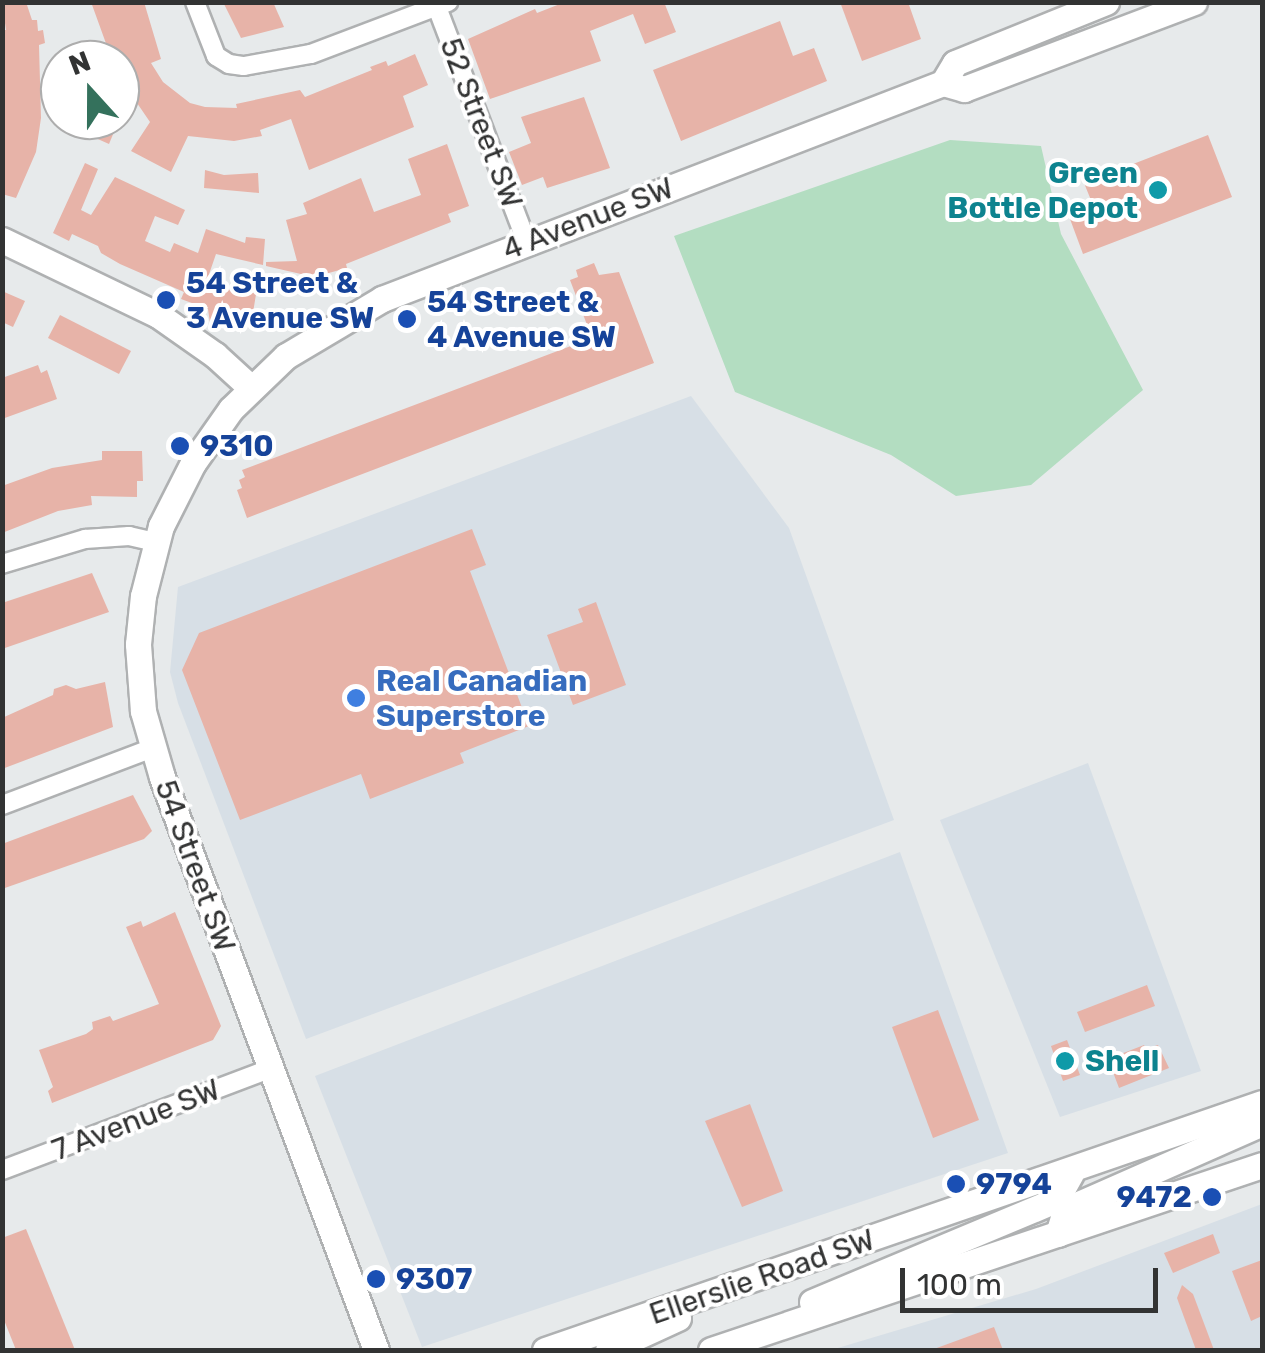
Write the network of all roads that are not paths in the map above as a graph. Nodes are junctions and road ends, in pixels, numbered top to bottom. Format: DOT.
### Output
graph roads {
  1 [pos="195,2"];
  2 [pos="1106,2"];
  3 [pos="1194,2"];
  4 [pos="440,4"];
  5 [pos="943,83"];
  6 [pos="2,240"];
  7 [pos="526,243"];
  8 [pos="250,387"];
  9 [pos="156,542"];
  10 [pos="2,564"];
  11 [pos="152,748"];
  12 [pos="2,804"];
  13 [pos="270,1069"];
  14 [pos="1262,1103"];
  15 [pos="1262,1123"];
  16 [pos="1262,1165"];
  17 [pos="2,1170"];
  18 [pos="1071,1173"];
  19 [pos="1058,1234"];
  20 [pos="725,1290"];
  21 [pos="739,1341"];
  22 [pos="376,1350"];
  23 [pos="545,1350"];
  24 [pos="608,1350"];
  25 [pos="711,1350"];
  1 -- 4 [label="street"];
  2 -- 5 [label="street, 4 Avenue SW"];
  3 -- 5 [label="street, 4 Avenue SW"];
  4 -- 7 [label="street, 52 Street SW"];
  5 -- 7 [label="street, 4 Avenue SW"];
  6 -- 8 [label="street"];
  7 -- 8 [label="street, 4 Avenue SW"];
  8 -- 9 [label="street, 54 Street SW"];
  9 -- 10 [label="street"];
  9 -- 11 [label="street, 54 Street SW"];
  11 -- 12 [label="street"];
  11 -- 13 [label="street, 54 Street SW"];
  13 -- 17 [label="street, 7 Avenue SW"];
  13 -- 22 [label="street, 54 Street SW"];
  14 -- 18 [label="street, Ellerslie Road SW"];
  15 -- 19 [label="street"];
  16 -- 19 [label="street, Ellerslie Road SW"];
  18 -- 20 [label="street, Ellerslie Road SW"];
  18 -- 21 [label="street"];
  19 -- 21 [label="street, Ellerslie Road SW"];
  20 -- 23 [label="street, Ellerslie Road SW"];
  20 -- 24 [label="street"];
  21 -- 25 [label="street, Ellerslie Road SW"];
}
